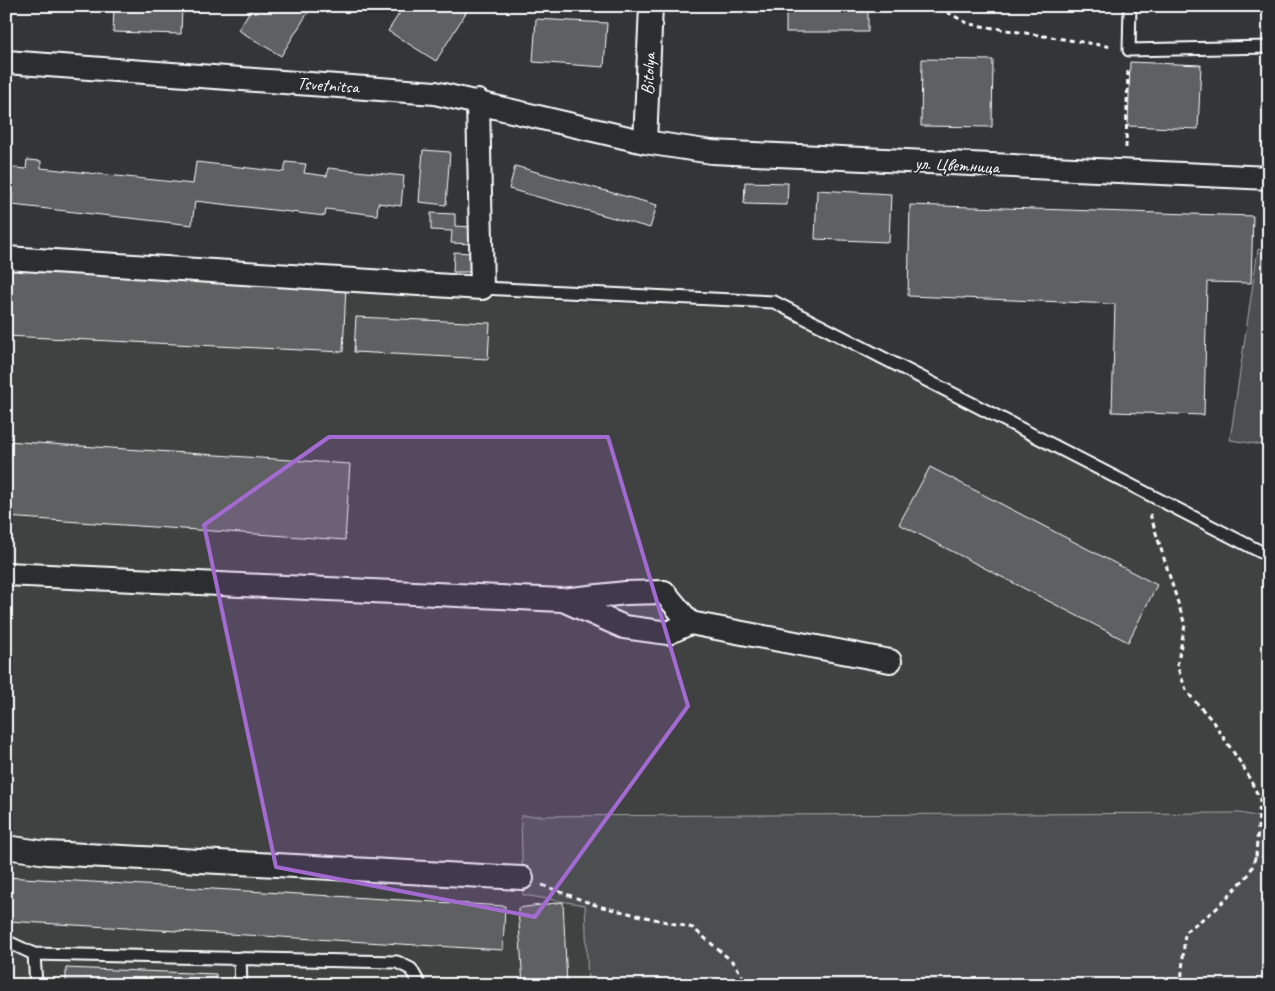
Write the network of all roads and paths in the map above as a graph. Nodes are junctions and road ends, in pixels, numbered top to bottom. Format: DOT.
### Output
graph roads {
  1 [pos="651,6"];
  2 [pos="942,6"];
  3 [pos="1130,6"];
  4 [pos="1269,47"];
  5 [pos="1129,50"];
  6 [pos="6,62"];
  7 [pos="478,102"];
  8 [pos="645,142"];
  9 [pos="1125,173"];
  10 [pos="1269,178"];
  11 [pos="6,258"];
  12 [pos="482,288"];
  13 [pos="1141,490"];
  14 [pos="1269,556"];
  15 [pos="6,574"];
  16 [pos="562,600"];
  17 [pos="690,623"];
  18 [pos="890,660"];
  19 [pos="6,847"];
  20 [pos="1256,855"];
  21 [pos="1269,858"];
  22 [pos="522,878"];
  23 [pos="6,941"];
  24 [pos="34,954"];
  25 [pos="240,958"];
  26 [pos="36,985"];
  27 [pos="241,985"];
  28 [pos="420,985"];
  29 [pos="748,985"];
  30 [pos="1181,985"];
  1 -- 8 [label="street, Bitolya"];
  2 -- 5 [label="path"];
  3 -- 5 [label="lane"];
  4 -- 5 [label="lane"];
  5 -- 9 [label="path"];
  6 -- 7 [label="street, Tsvetnitsa"];
  7 -- 8 [label="street, Tsvetnitsa"];
  7 -- 12 [label="street"];
  8 -- 9 [label="street, ул. Цветница"];
  9 -- 10 [label="street, ул. Цветница"];
  11 -- 12 [label="street"];
  12 -- 13 [label="lane"];
  13 -- 14 [label="lane"];
  13 -- 20 [label="path"];
  15 -- 16 [label="street"];
  16 -- 17 [label="street"];
  16 -- 17 [label="street"];
  17 -- 18 [label="street"];
  19 -- 22 [label="street"];
  20 -- 21 [label="path"];
  20 -- 30 [label="path"];
  22 -- 29 [label="path"];
  23 -- 24 [label="lane"];
  24 -- 25 [label="lane"];
  24 -- 26 [label="lane"];
  25 -- 27 [label="lane"];
  25 -- 28 [label="lane"];
}
